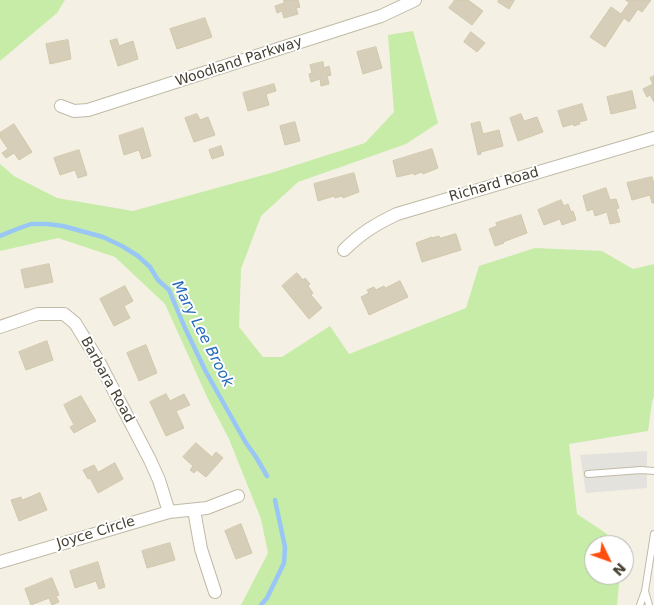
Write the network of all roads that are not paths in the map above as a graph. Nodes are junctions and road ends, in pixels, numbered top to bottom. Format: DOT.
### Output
graph roads {
  1 [pos="415,0"];
  2 [pos="61,106"];
  3 [pos="654,138"];
  4 [pos="344,250"];
  5 [pos="0,327"];
  6 [pos="654,471"];
  7 [pos="588,474"];
  8 [pos="238,496"];
  9 [pos="194,510"];
  10 [pos="169,512"];
  11 [pos="654,534"];
  12 [pos="0,562"];
  13 [pos="645,591"];
  14 [pos="215,592"];
  15 [pos="640,605"];
  16 [pos="649,605"];
  1 -- 2 [label="street, Woodland Parkway"];
  3 -- 4 [label="street, Richard Road"];
  5 -- 10 [label="street, Barbara Road"];
  6 -- 7 [label="lane"];
  8 -- 9 [label="street, Joyce Circle"];
  9 -- 10 [label="street, Joyce Circle"];
  9 -- 14 [label="street"];
  10 -- 12 [label="street, Joyce Circle"];
  11 -- 13 [label="lane"];
  13 -- 15 [label="lane"];
  13 -- 16 [label="lane"];
}
